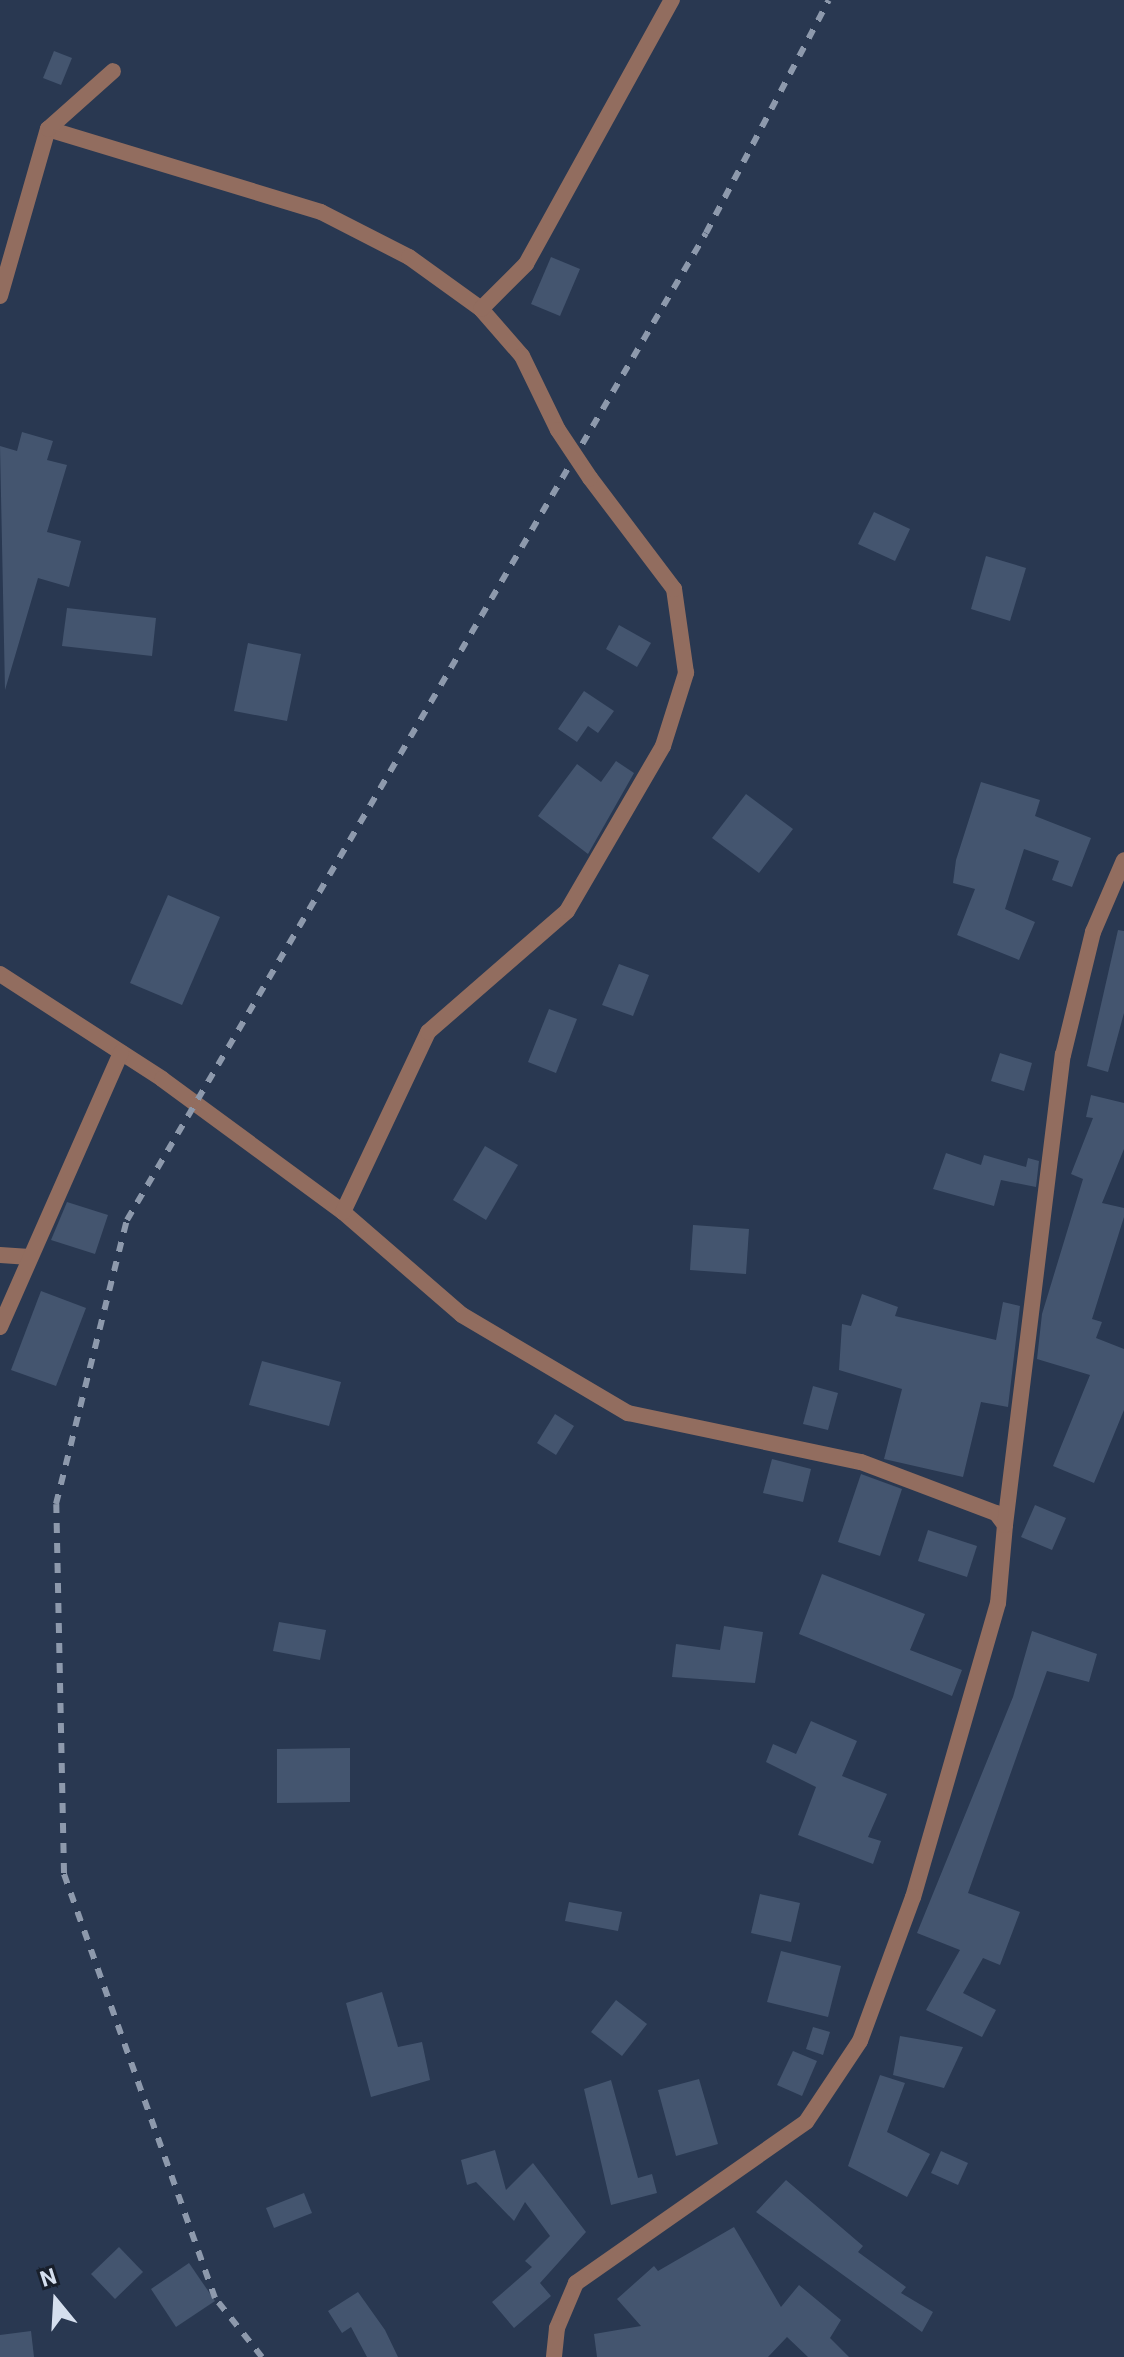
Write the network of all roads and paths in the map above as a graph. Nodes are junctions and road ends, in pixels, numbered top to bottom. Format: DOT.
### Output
graph roads {
  1 [pos="672,0"];
  2 [pos="113,71"];
  3 [pos="48,129"];
  4 [pos="0,296"];
  5 [pos="481,309"];
  6 [pos="1124,860"];
  7 [pos="0,974"];
  8 [pos="121,1053"];
  9 [pos="343,1212"];
  10 [pos="0,1255"];
  11 [pos="26,1257"];
  12 [pos="0,1327"];
  13 [pos="1005,1525"];
  14 [pos="554,2357"];
  1 -- 5 [label="street"];
  2 -- 3 [label="street"];
  3 -- 4 [label="street"];
  3 -- 5 [label="street"];
  5 -- 9 [label="street, bridge"];
  6 -- 13 [label="street"];
  7 -- 8 [label="street"];
  8 -- 9 [label="street"];
  8 -- 11 [label="street"];
  9 -- 13 [label="street"];
  10 -- 11 [label="street"];
  11 -- 12 [label="street"];
  13 -- 14 [label="street"];
}
